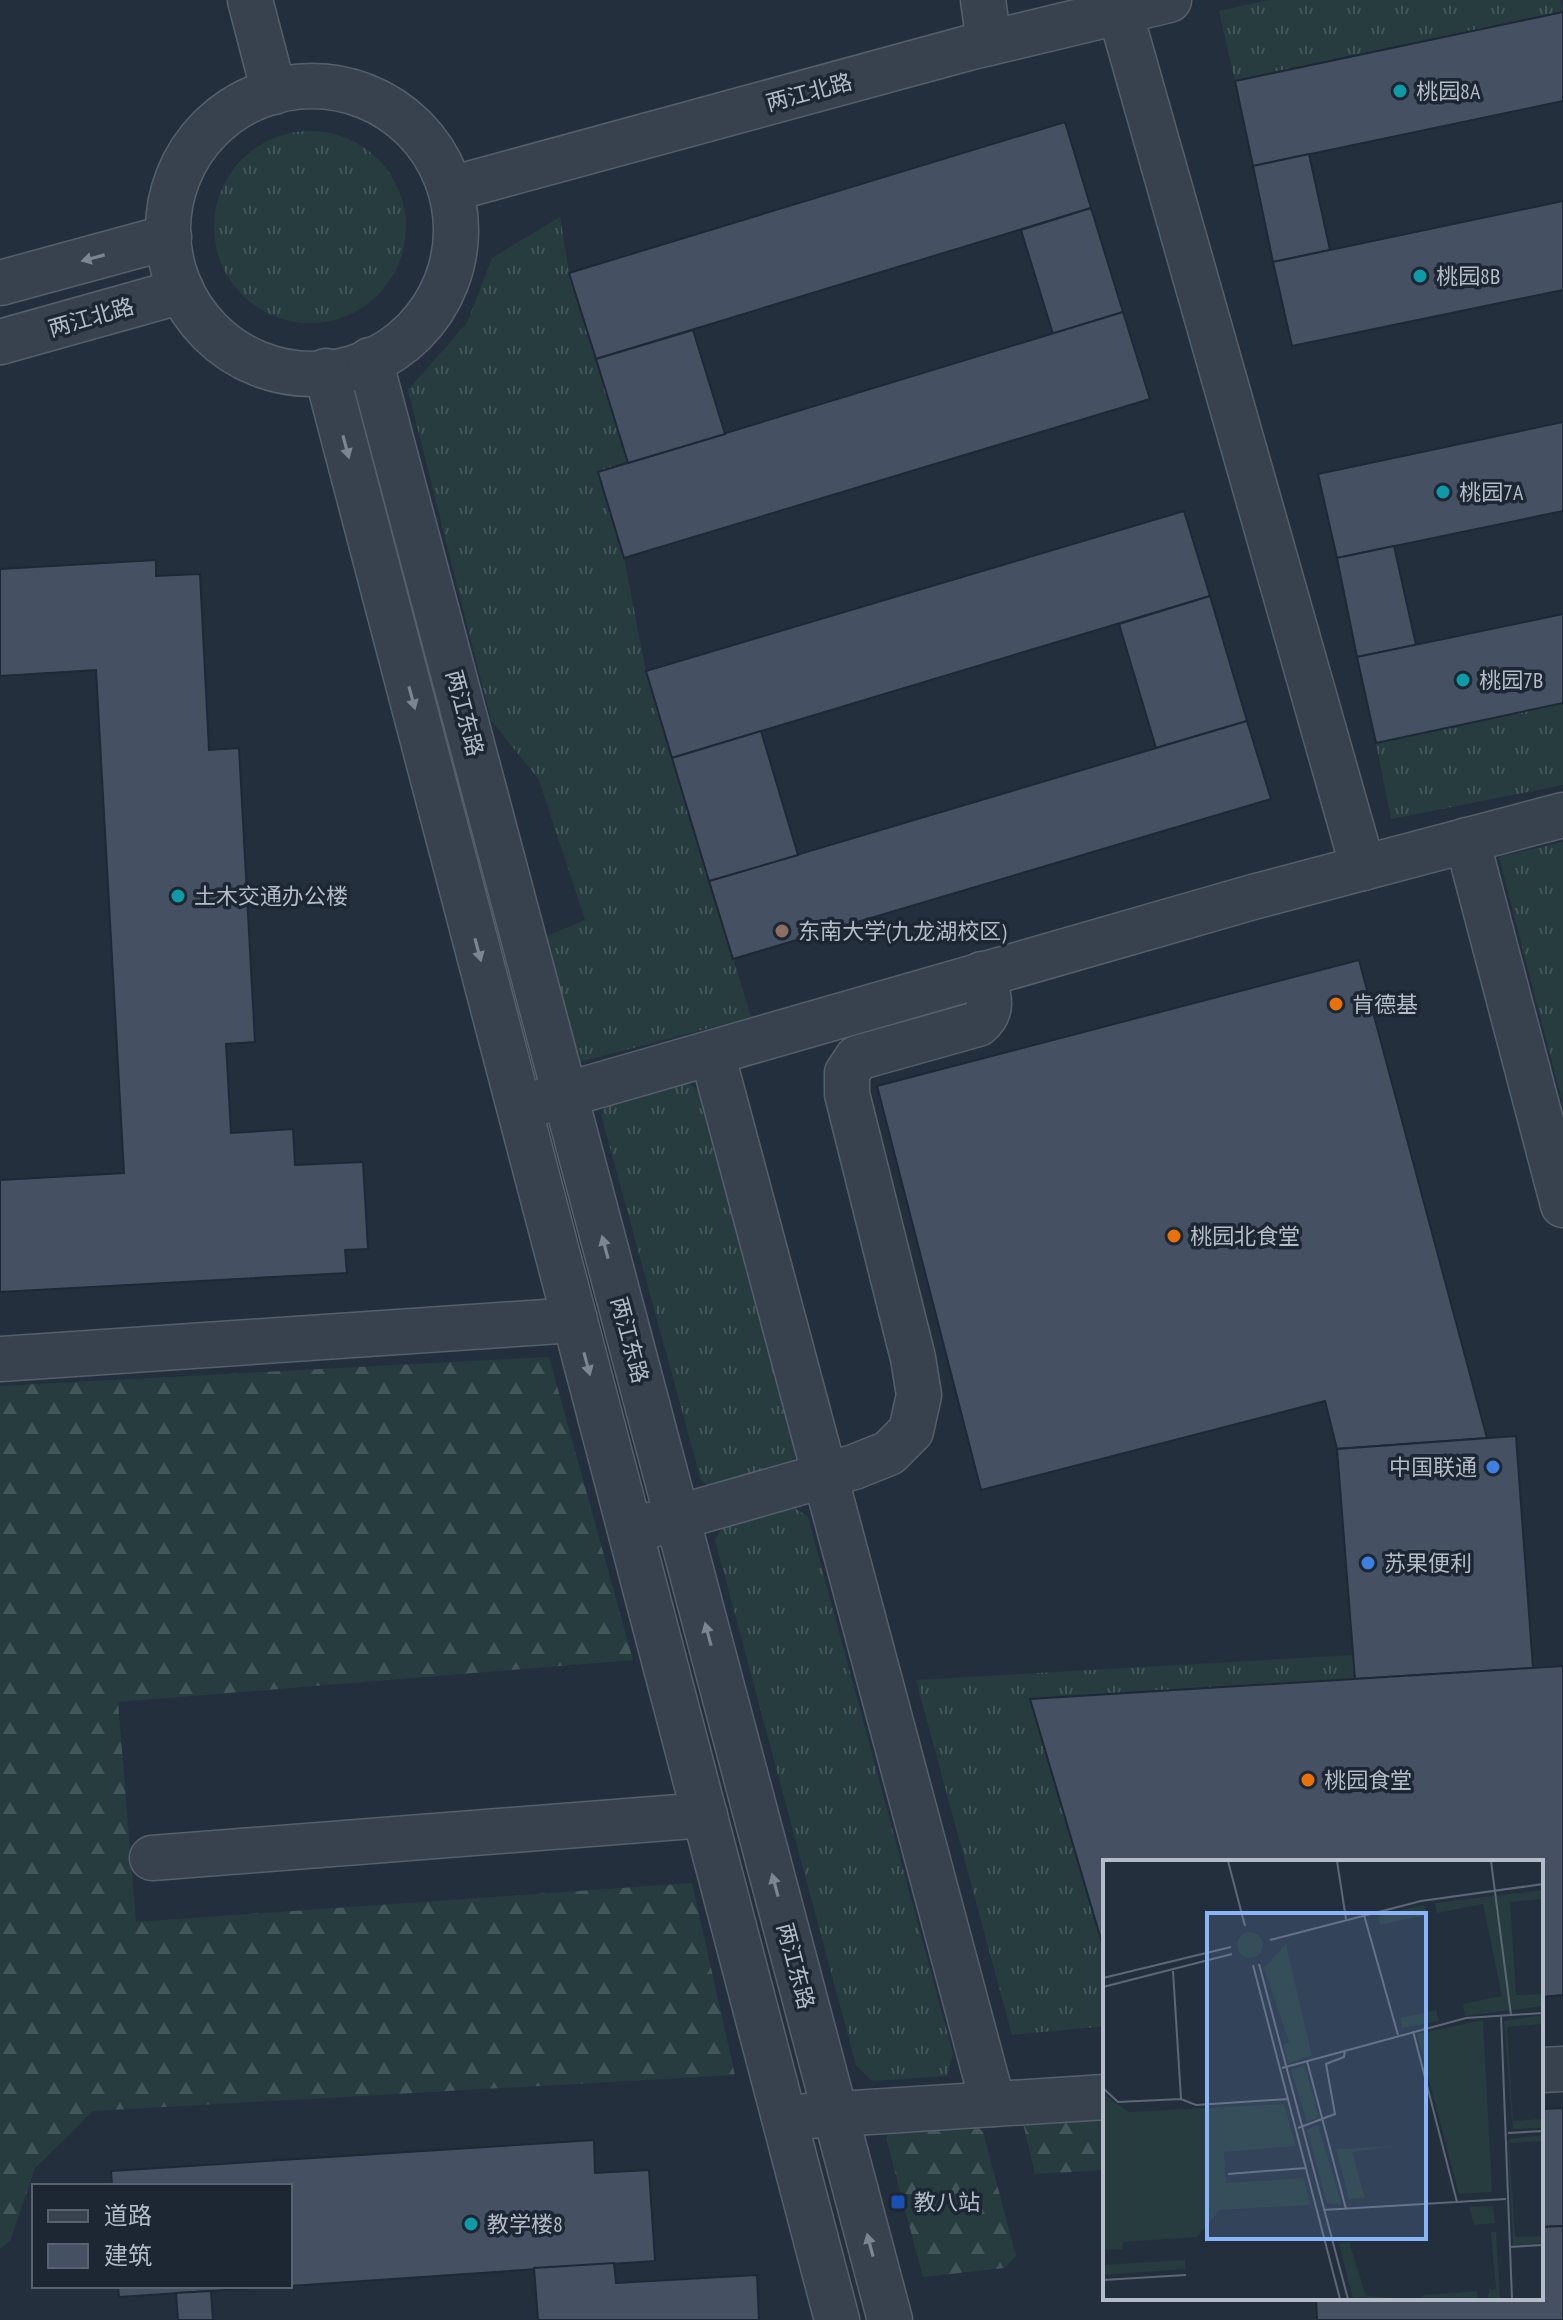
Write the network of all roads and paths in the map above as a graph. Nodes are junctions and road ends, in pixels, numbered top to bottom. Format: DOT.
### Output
graph roads {
  1 [pos="250,0"];
  2 [pos="983,0"];
  3 [pos="1169,0"];
  4 [pos="1120,12"];
  5 [pos="989,43"];
  6 [pos="274,92"];
  7 [pos="451,189"];
  8 [pos="169,237"];
  9 [pos="0,283"];
  10 [pos="182,291"];
  11 [pos="0,342"];
  12 [pos="370,360"];
  13 [pos="326,371"];
  14 [pos="1563,815"];
  15 [pos="1467,840"];
  16 [pos="1363,868"];
  17 [pos="982,974"];
  18 [pos="712,1053"];
  19 [pos="564,1095"];
  20 [pos="519,1108"];
  21 [pos="1563,1205"];
  22 [pos="575,1320"];
  23 [pos="0,1359"];
  24 [pos="825,1475"];
  25 [pos="677,1517"];
  26 [pos="630,1531"];
  27 [pos="705,1815"];
  28 [pos="152,1858"];
  29 [pos="1563,2069"];
  30 [pos="1543,2070"];
  31 [pos="1103,2097"];
  32 [pos="993,2104"];
  33 [pos="835,2114"];
  34 [pos="784,2118"];
  35 [pos="837,2320"];
  36 [pos="890,2320"];
  1 -- 6 [label="street"];
  2 -- 5 [label="street"];
  3 -- 4 [label="street, 两江北路"];
  4 -- 5 [label="street, 两江北路"];
  4 -- 16 [label="street"];
  5 -- 7 [label="street, 两江北路"];
  6 -- 7 [label="street"];
  6 -- 8 [label="street"];
  7 -- 12 [label="street"];
  8 -- 9 [label="street, one-way"];
  8 -- 10 [label="street"];
  10 -- 11 [label="street, 两江北路"];
  10 -- 13 [label="street"];
  12 -- 13 [label="street"];
  12 -- 19 [label="street, 两江东路"];
  13 -- 20 [label="street, one-way"];
  14 -- 15 [label="street"];
  15 -- 16 [label="street"];
  15 -- 21 [label="street"];
  16 -- 17 [label="street"];
  17 -- 18 [label="street"];
  17 -- 24 [label="street"];
  18 -- 19 [label="street"];
  18 -- 24 [label="street"];
  19 -- 20 [label="street"];
  25 -- 19 [label="street, 两江东路, one-way"];
  20 -- 22 [label="street"];
  22 -- 23 [label="street"];
  22 -- 26 [label="street, one-way"];
  24 -- 25 [label="street"];
  24 -- 32 [label="street"];
  25 -- 26 [label="street"];
  33 -- 25 [label="street, 两江东路, one-way"];
  26 -- 27 [label="street"];
  27 -- 28 [label="street"];
  27 -- 34 [label="street"];
  29 -- 30 [label="street"];
  31 -- 32 [label="street"];
  32 -- 33 [label="street"];
  33 -- 34 [label="street"];
  36 -- 33 [label="street, 两江东路, one-way"];
  34 -- 35 [label="street"];
}
